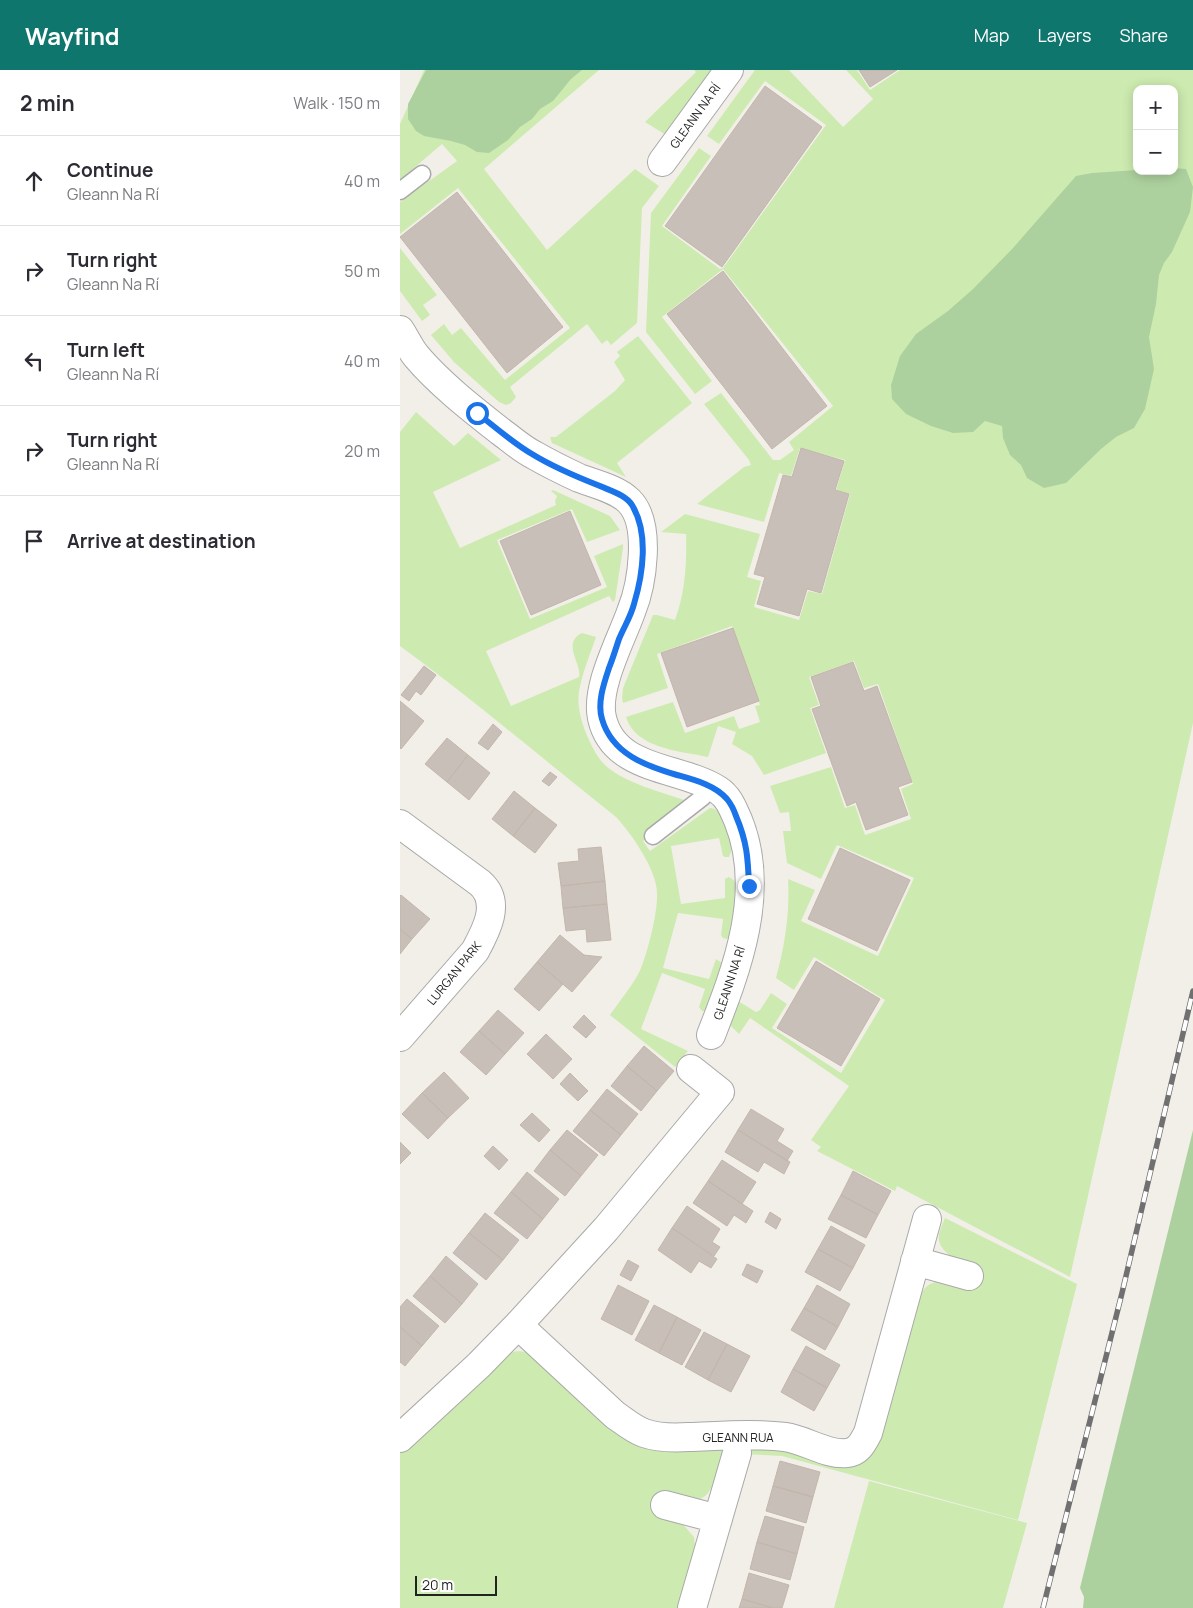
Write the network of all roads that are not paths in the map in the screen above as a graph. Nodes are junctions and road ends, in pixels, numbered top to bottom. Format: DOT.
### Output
graph roads {
  1 [pos="729,70"];
  2 [pos="662,162"];
  3 [pos="422,174"];
  4 [pos="400,191"];
  5 [pos="400,330"];
  6 [pos="705,783"];
  7 [pos="400,824"];
  8 [pos="653,836"];
  9 [pos="711,1035"];
  10 [pos="400,1037"];
  11 [pos="691,1069"];
  12 [pos="928,1219"];
  13 [pos="915,1261"];
  14 [pos="968,1276"];
  15 [pos="518,1325"];
  16 [pos="400,1438"];
  17 [pos="737,1453"];
  18 [pos="665,1505"];
  19 [pos="718,1519"];
  20 [pos="692,1608"];
  1 -- 2 [label="street, GLEANN NA RÍ"];
  3 -- 4 [label="lane"];
  5 -- 6 [label="street, GLEANN NA RÍ"];
  6 -- 8 [label="lane"];
  6 -- 9 [label="street, GLEANN NA RÍ"];
  7 -- 10 [label="street, LURGAN PARK"];
  11 -- 15 [label="street"];
  12 -- 13 [label="street, GLEANN RUA"];
  13 -- 14 [label="street"];
  13 -- 15 [label="street, GLEANN RUA"];
  15 -- 16 [label="street"];
  17 -- 19 [label="street, GLEANN RUA"];
  18 -- 19 [label="street"];
  19 -- 20 [label="street, GLEANN RUA"];
}
